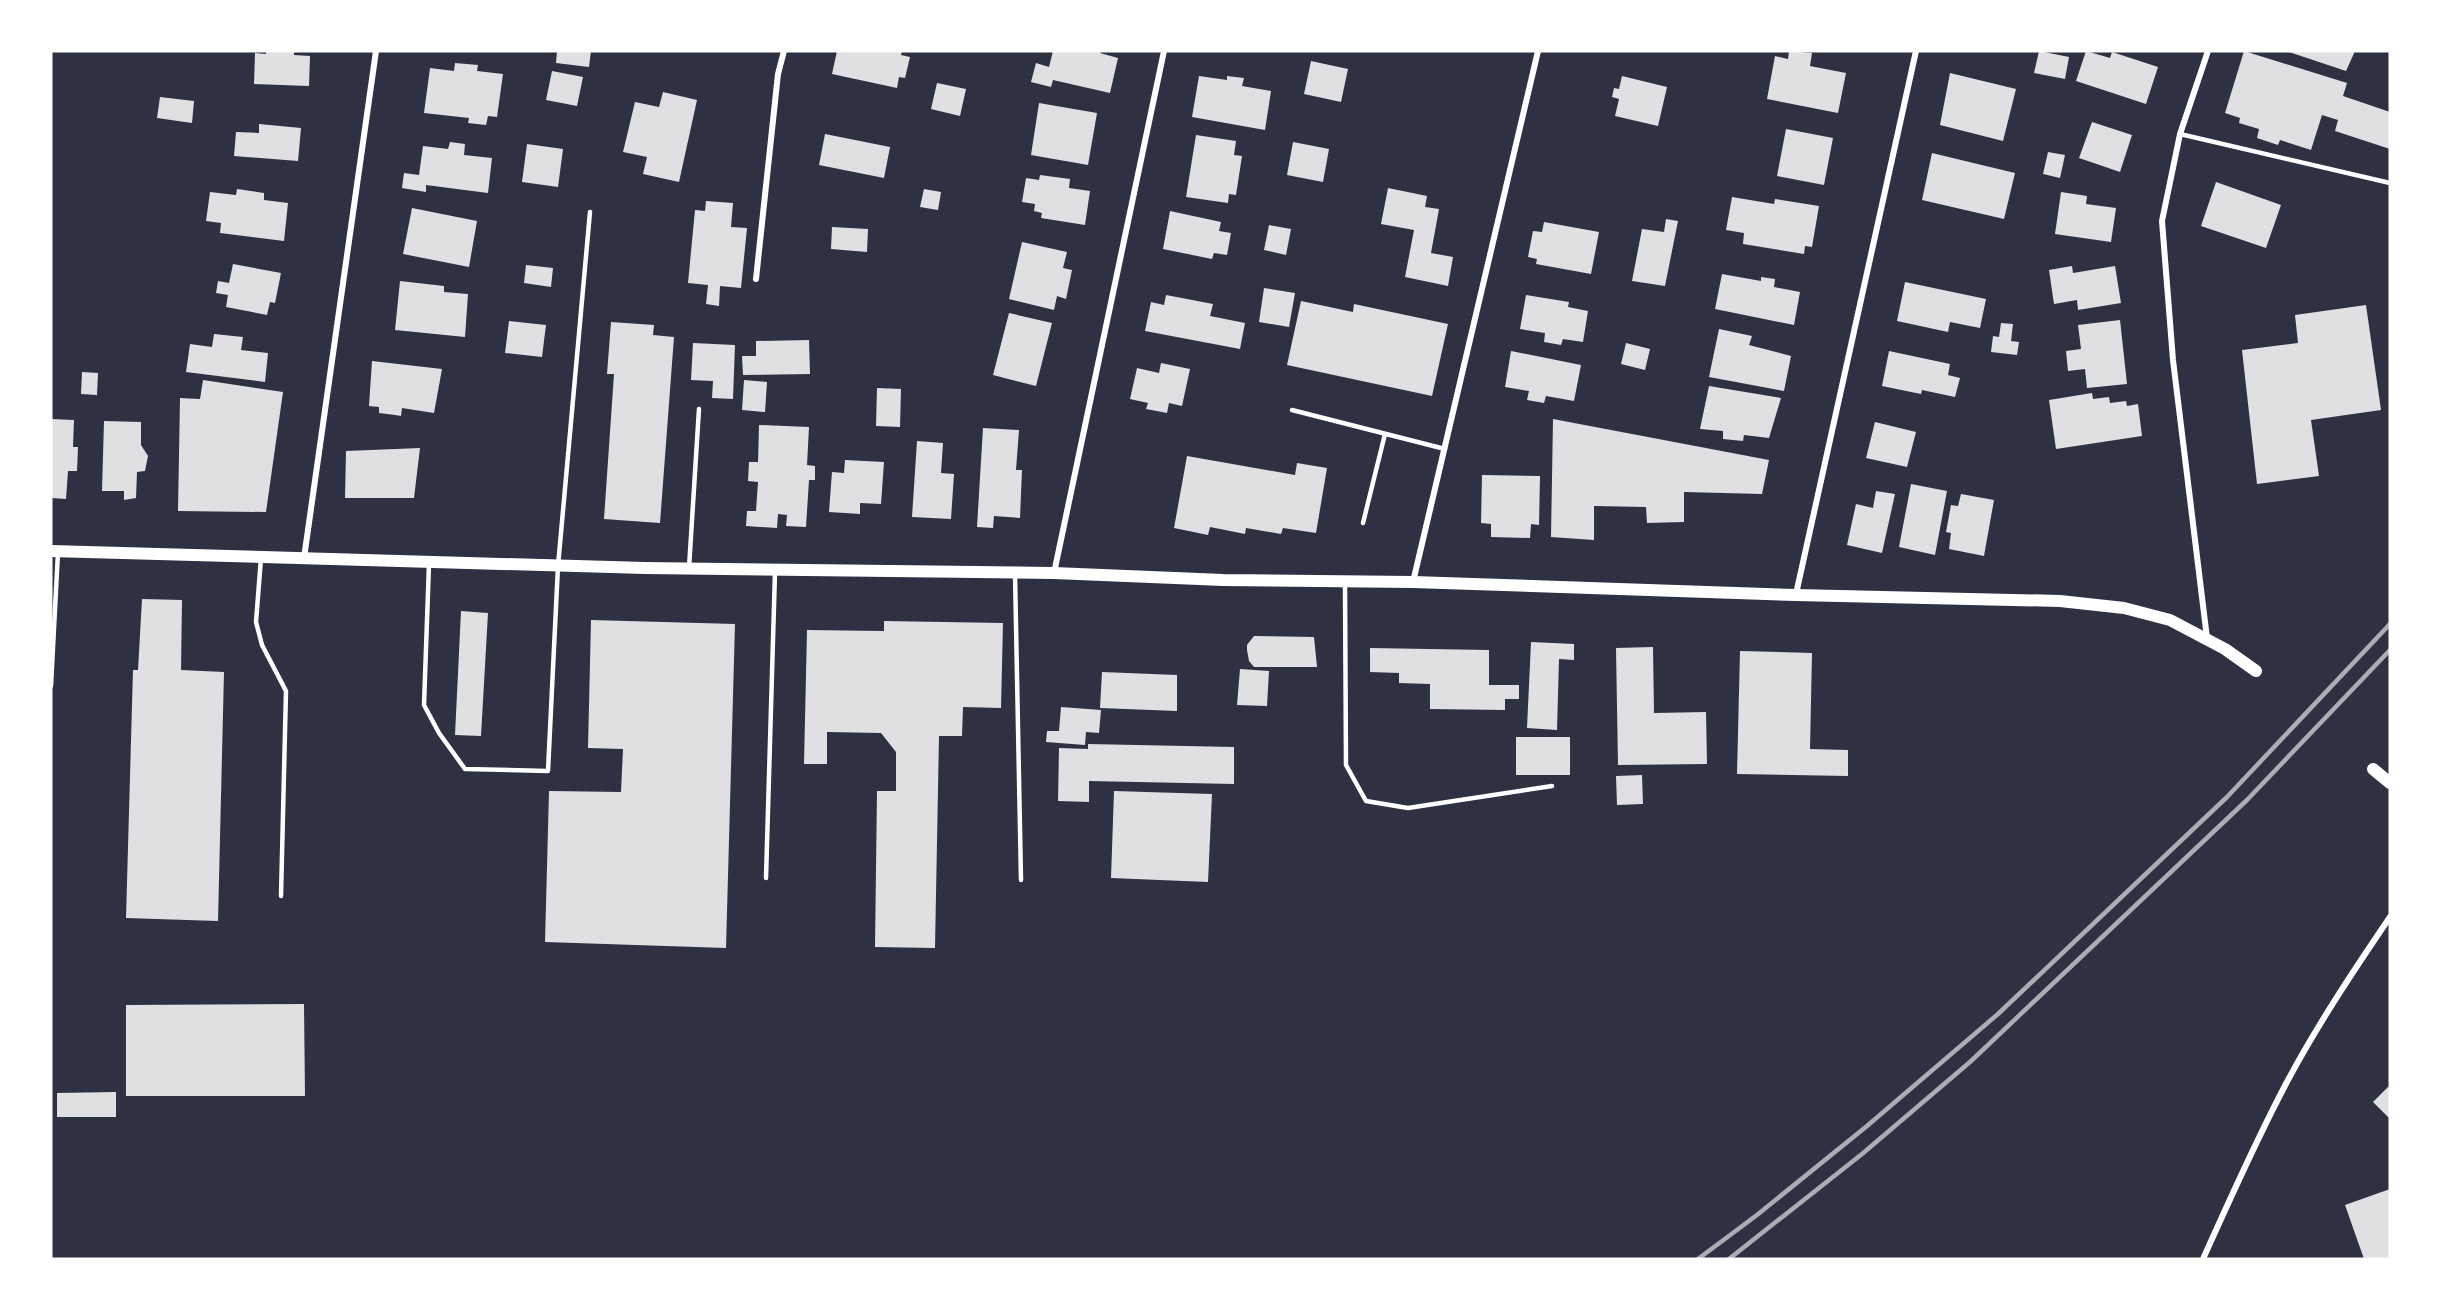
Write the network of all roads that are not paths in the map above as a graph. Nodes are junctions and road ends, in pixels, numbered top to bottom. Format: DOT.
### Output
graph roads {
  1 [pos="376,51"];
  2 [pos="784,51"];
  3 [pos="1164,51"];
  4 [pos="1538,51"];
  5 [pos="1916,51"];
  6 [pos="2208,51"];
  7 [pos="2180,134"];
  8 [pos="2390,183"];
  9 [pos="590,212"];
  10 [pos="756,279"];
  11 [pos="699,409"];
  12 [pos="1292,410"];
  13 [pos="1385,434"];
  14 [pos="1445,449"];
  15 [pos="1363,523"];
  16 [pos="55,551"];
  17 [pos="261,558"];
  18 [pos="303,558"];
  19 [pos="429,562"];
  20 [pos="558,566"];
  21 [pos="689,568"];
  22 [pos="775,569"];
  23 [pos="1015,573"];
  24 [pos="1054,573"];
  25 [pos="1345,581"];
  26 [pos="1413,582"];
  27 [pos="1796,595"];
  28 [pos="2206,638"];
  29 [pos="2256,671"];
  30 [pos="51,686"];
  31 [pos="2373,769"];
  32 [pos="2390,783"];
  33 [pos="1552,786"];
  34 [pos="766,878"];
  35 [pos="1021,880"];
  36 [pos="280,896"];
  37 [pos="2390,917"];
  38 [pos="2203,1259"];
  1 -- 18 [label="street"];
  2 -- 10 [label="street"];
  3 -- 24 [label="street"];
  4 -- 14 [label="street"];
  5 -- 27 [label="street"];
  6 -- 7 [label="street"];
  7 -- 8 [label="lane"];
  7 -- 28 [label="street"];
  9 -- 20 [label="lane"];
  11 -- 21 [label="lane"];
  12 -- 13 [label="lane"];
  13 -- 14 [label="lane"];
  13 -- 15 [label="lane"];
  14 -- 26 [label="street"];
  16 -- 17 [label="main road"];
  16 -- 30 [label="lane"];
  17 -- 18 [label="main road"];
  17 -- 36 [label="lane"];
  18 -- 19 [label="main road"];
  19 -- 20 [label="main road"];
  19 -- 20 [label="lane"];
  20 -- 21 [label="main road"];
  21 -- 22 [label="main road"];
  22 -- 23 [label="main road"];
  22 -- 34 [label="lane"];
  23 -- 24 [label="main road"];
  23 -- 35 [label="lane"];
  24 -- 25 [label="main road"];
  25 -- 26 [label="main road"];
  25 -- 33 [label="lane"];
  26 -- 27 [label="main road"];
  27 -- 28 [label="main road"];
  28 -- 29 [label="main road"];
  31 -- 32 [label="main road"];
  37 -- 38 [label="street"];
}
